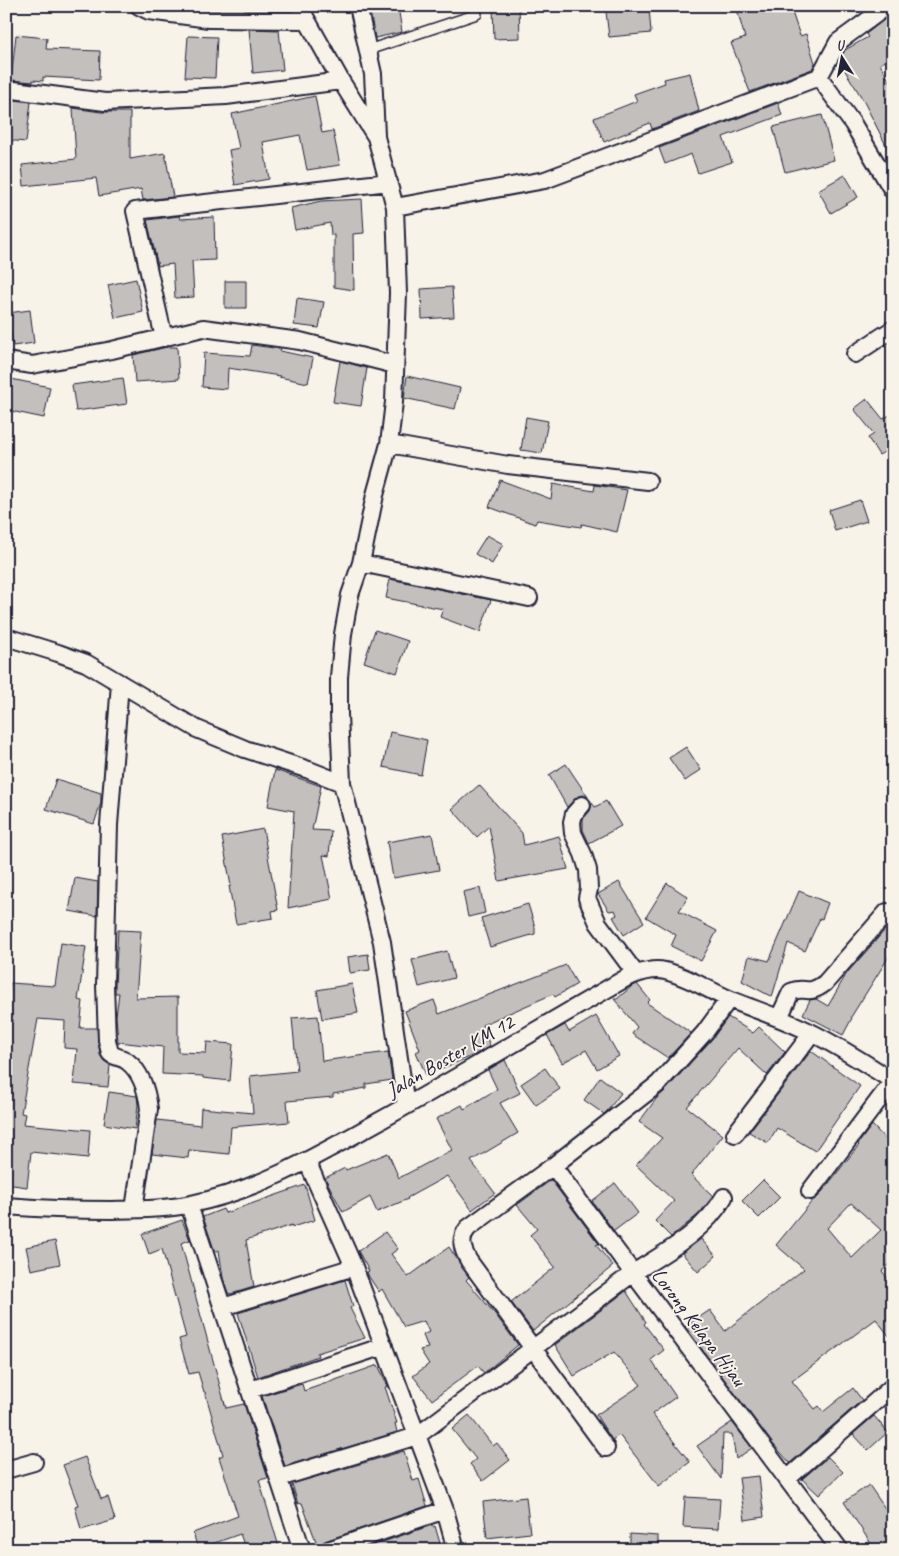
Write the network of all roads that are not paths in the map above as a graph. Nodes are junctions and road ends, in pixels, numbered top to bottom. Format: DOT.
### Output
graph roads {
  1 [pos="139,6"];
  2 [pos="358,6"];
  3 [pos="884,6"];
  4 [pos="303,13"];
  5 [pos="477,14"];
  6 [pos="368,50"];
  7 [pos="819,77"];
  8 [pos="341,81"];
  9 [pos="6,89"];
  10 [pos="376,137"];
  11 [pos="389,182"];
  12 [pos="893,190"];
  13 [pos="395,207"];
  14 [pos="893,329"];
  15 [pos="164,338"];
  16 [pos="855,354"];
  17 [pos="6,361"];
  18 [pos="396,365"];
  19 [pos="389,444"];
  20 [pos="648,481"];
  21 [pos="361,563"];
  22 [pos="529,598"];
  23 [pos="6,636"];
  24 [pos="120,683"];
  25 [pos="342,783"];
  26 [pos="582,804"];
  27 [pos="887,912"];
  28 [pos="636,974"];
  29 [pos="729,999"];
  30 [pos="779,1018"];
  31 [pos="812,1033"];
  32 [pos="893,1081"];
  33 [pos="406,1106"];
  34 [pos="735,1134"];
  35 [pos="308,1161"];
  36 [pos="553,1166"];
  37 [pos="810,1191"];
  38 [pos="724,1197"];
  39 [pos="189,1205"];
  40 [pos="6,1206"];
  41 [pos="134,1210"];
  42 [pos="354,1268"];
  43 [pos="633,1273"];
  44 [pos="223,1307"];
  45 [pos="384,1346"];
  46 [pos="533,1348"];
  47 [pos="893,1386"];
  48 [pos="250,1390"];
  49 [pos="418,1436"];
  50 [pos="606,1448"];
  51 [pos="34,1462"];
  52 [pos="6,1470"];
  53 [pos="279,1478"];
  54 [pos="787,1479"];
  55 [pos="445,1510"];
  56 [pos="302,1550"];
  57 [pos="328,1550"];
  58 [pos="456,1550"];
  59 [pos="840,1550"];
  1 -- 4 [label="street"];
  2 -- 6 [label="street"];
  3 -- 7 [label="street"];
  4 -- 8 [label="street"];
  5 -- 6 [label="lane"];
  6 -- 10 [label="street"];
  7 -- 12 [label="street"];
  7 -- 13 [label="street"];
  8 -- 9 [label="street"];
  8 -- 10 [label="street"];
  10 -- 11 [label="street"];
  11 -- 13 [label="street"];
  11 -- 15 [label="street"];
  13 -- 18 [label="street"];
  14 -- 16 [label="street"];
  15 -- 17 [label="street"];
  15 -- 18 [label="street"];
  18 -- 19 [label="street"];
  19 -- 20 [label="street"];
  19 -- 21 [label="street"];
  21 -- 22 [label="street"];
  21 -- 25 [label="street"];
  23 -- 24 [label="street"];
  24 -- 25 [label="street"];
  24 -- 41 [label="street"];
  25 -- 33 [label="street"];
  26 -- 28 [label="street"];
  27 -- 30 [label="street"];
  28 -- 29 [label="street, Jalan Boster KM 12"];
  28 -- 33 [label="street, Jalan Boster KM 12"];
  29 -- 30 [label="street, Jalan Boster KM 12"];
  29 -- 36 [label="street"];
  30 -- 31 [label="street, Jalan Boster KM 12"];
  31 -- 32 [label="street, Jalan Boster KM 12"];
  31 -- 34 [label="street"];
  32 -- 37 [label="street"];
  33 -- 35 [label="street, Jalan Boster KM 12"];
  35 -- 39 [label="street, Jalan Boster KM 12"];
  35 -- 42 [label="street"];
  36 -- 43 [label="street"];
  36 -- 46 [label="street"];
  38 -- 43 [label="street"];
  39 -- 41 [label="street, Jalan Boster KM 12"];
  39 -- 44 [label="street"];
  40 -- 41 [label="street, Jalan Boster KM 12"];
  42 -- 44 [label="street"];
  42 -- 45 [label="street"];
  43 -- 46 [label="street, Lorong Kelapa Hijau"];
  43 -- 54 [label="street, Lorong Kelapa Hijau"];
  44 -- 48 [label="street"];
  45 -- 48 [label="street"];
  45 -- 49 [label="street"];
  46 -- 49 [label="street, Lorong Kelapa Hijau"];
  46 -- 50 [label="street"];
  47 -- 54 [label="street"];
  48 -- 53 [label="street"];
  49 -- 53 [label="street"];
  49 -- 55 [label="street"];
  51 -- 52 [label="street"];
  53 -- 56 [label="street"];
  54 -- 59 [label="street, Lorong Kelapa Hijau"];
  55 -- 57 [label="street"];
  55 -- 58 [label="street"];
}
